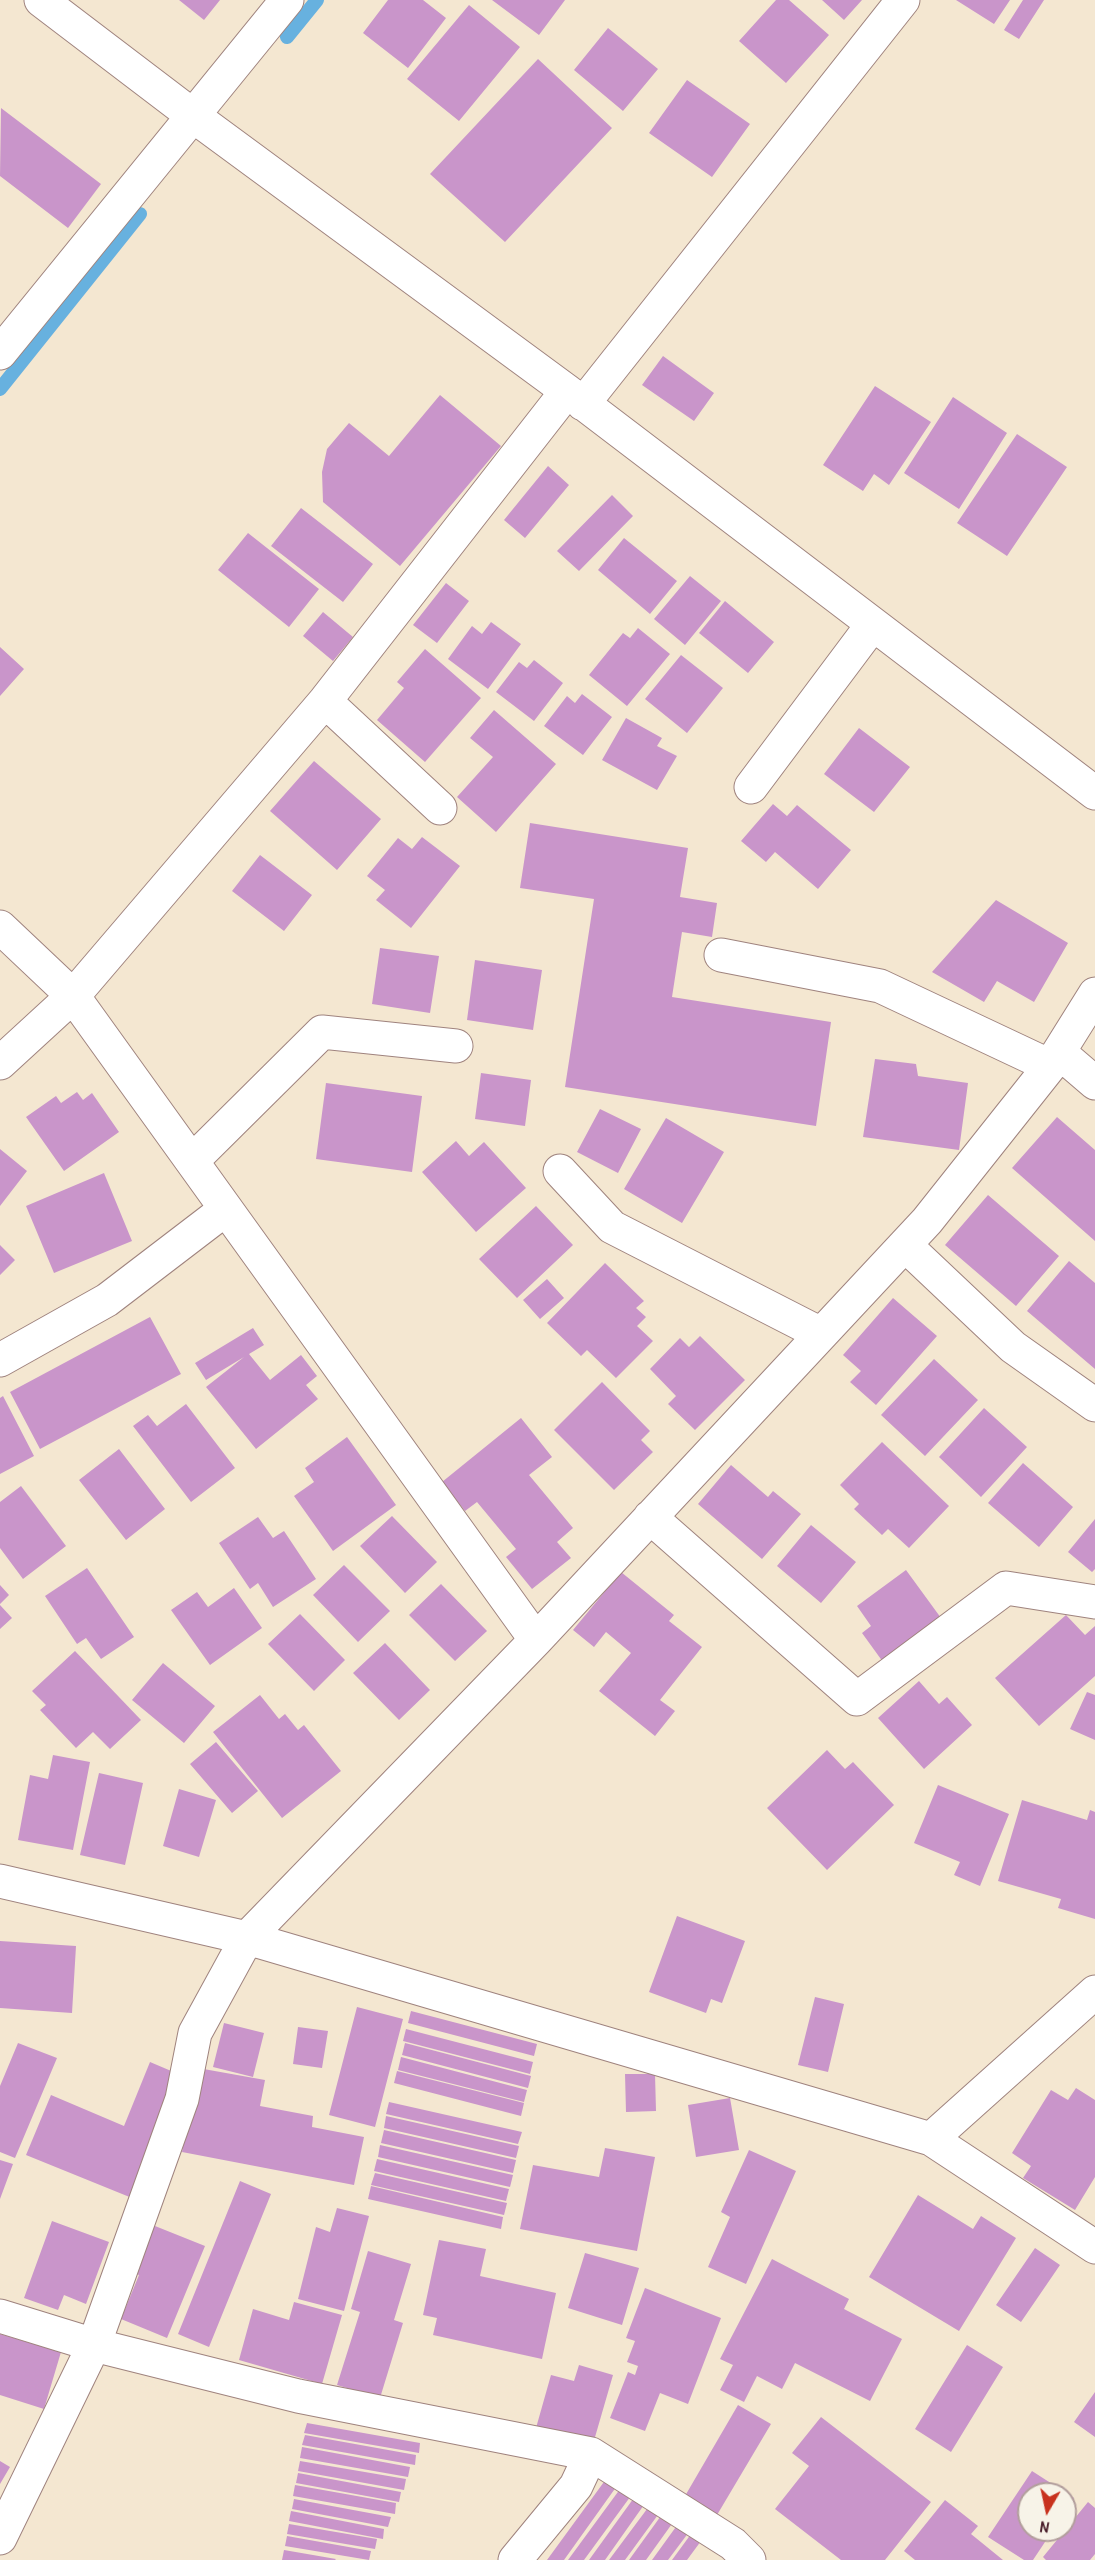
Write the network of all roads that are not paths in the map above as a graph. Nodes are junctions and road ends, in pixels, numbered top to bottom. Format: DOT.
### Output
graph roads {
  1 [pos="41,0"];
  2 [pos="287,0"];
  3 [pos="903,0"];
  4 [pos="192,115"];
  5 [pos="0,353"];
  6 [pos="575,397"];
  7 [pos="873,624"];
  8 [pos="325,701"];
  9 [pos="752,787"];
  10 [pos="1095,793"];
  11 [pos="440,808"];
  12 [pos="0,927"];
  13 [pos="721,955"];
  14 [pos="1095,994"];
  15 [pos="73,996"];
  16 [pos="456,1046"];
  17 [pos="1055,1059"];
  18 [pos="0,1063"];
  19 [pos="1095,1083"];
  20 [pos="192,1161"];
  21 [pos="560,1171"];
  22 [pos="226,1209"];
  23 [pos="905,1245"];
  24 [pos="821,1334"];
  25 [pos="0,1360"];
  26 [pos="1095,1405"];
  27 [pos="650,1518"];
  28 [pos="1095,1602"];
  29 [pos="536,1640"];
  30 [pos="0,1881"];
  31 [pos="247,1938"];
  32 [pos="1095,1992"];
  33 [pos="931,2139"];
  34 [pos="1095,2247"];
  35 [pos="0,2316"];
  36 [pos="94,2345"];
  37 [pos="591,2454"];
  38 [pos="0,2538"];
  39 [pos="515,2560"];
  40 [pos="749,2560"];
  1 -- 4 [label="street"];
  2 -- 4 [label="street"];
  3 -- 6 [label="street"];
  4 -- 5 [label="street"];
  4 -- 6 [label="street"];
  6 -- 7 [label="street"];
  6 -- 8 [label="street"];
  7 -- 9 [label="street"];
  7 -- 10 [label="street"];
  8 -- 11 [label="street"];
  8 -- 15 [label="street"];
  12 -- 15 [label="street"];
  13 -- 17 [label="street"];
  14 -- 17 [label="street"];
  15 -- 18 [label="street"];
  15 -- 20 [label="street"];
  16 -- 20 [label="street"];
  17 -- 19 [label="street"];
  17 -- 23 [label="street"];
  20 -- 22 [label="street"];
  21 -- 24 [label="street"];
  22 -- 25 [label="street"];
  22 -- 29 [label="street"];
  23 -- 24 [label="street"];
  23 -- 26 [label="street"];
  24 -- 27 [label="street"];
  27 -- 28 [label="street"];
  27 -- 29 [label="street"];
  29 -- 31 [label="street"];
  30 -- 31 [label="street"];
  31 -- 33 [label="street"];
  31 -- 36 [label="street"];
  32 -- 33 [label="street"];
  33 -- 34 [label="street"];
  35 -- 36 [label="street"];
  36 -- 37 [label="street"];
  36 -- 38 [label="street"];
  37 -- 39 [label="street"];
  37 -- 40 [label="street"];
}
